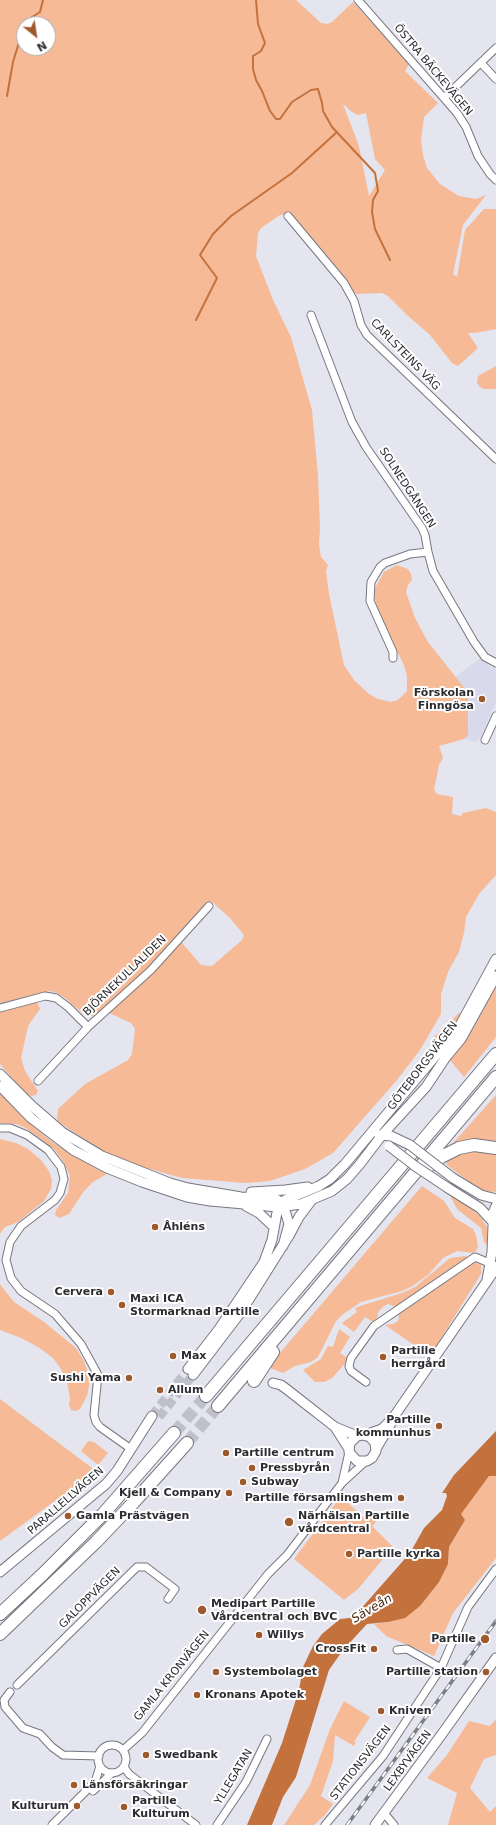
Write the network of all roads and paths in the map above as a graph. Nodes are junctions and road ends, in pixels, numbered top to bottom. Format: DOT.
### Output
graph roads {
  1 [pos="358,0"];
  2 [pos="496,48"];
  3 [pos="481,63"];
  4 [pos="496,79"];
  5 [pos="444,98"];
  6 [pos="496,180"];
  7 [pos="288,216"];
  8 [pos="311,315"];
  9 [pos="496,459"];
  10 [pos="428,552"];
  11 [pos="393,658"];
  12 [pos="496,664"];
  13 [pos="496,716"];
  14 [pos="486,740"];
  15 [pos="209,906"];
  16 [pos="496,959"];
  17 [pos="496,976"];
  18 [pos="0,1008"];
  19 [pos="88,1027"];
  20 [pos="496,1054"];
  21 [pos="0,1074"];
  22 [pos="496,1077"];
  23 [pos="38,1081"];
  24 [pos="0,1086"];
  25 [pos="383,1118"];
  26 [pos="394,1123"];
  27 [pos="0,1128"];
  28 [pos="369,1135"];
  29 [pos="382,1135"];
  30 [pos="397,1136"];
  31 [pos="389,1146"];
  32 [pos="496,1148"];
  33 [pos="360,1164"];
  34 [pos="319,1186"];
  35 [pos="400,1192"];
  36 [pos="496,1199"];
  37 [pos="241,1201"];
  38 [pos="311,1201"];
  39 [pos="281,1205"];
  40 [pos="496,1206"];
  41 [pos="494,1226"];
  42 [pos="274,1227"];
  43 [pos="283,1246"];
  44 [pos="494,1266"];
  45 [pos="296,1314"];
  46 [pos="254,1381"];
  47 [pos="366,1382"];
  48 [pos="273,1383"];
  49 [pos="206,1396"];
  50 [pos="218,1406"];
  51 [pos="154,1417"];
  52 [pos="393,1418"];
  53 [pos="334,1427"];
  54 [pos="174,1433"];
  55 [pos="361,1435"];
  56 [pos="187,1443"];
  57 [pos="376,1448"];
  58 [pos="131,1449"];
  59 [pos="349,1451"];
  60 [pos="365,1462"];
  61 [pos="342,1483"];
  62 [pos="496,1569"];
  63 [pos="0,1572"];
  64 [pos="168,1599"];
  65 [pos="0,1614"];
  66 [pos="0,1634"];
  67 [pos="397,1650"];
  68 [pos="496,1658"];
  69 [pos="496,1665"];
  70 [pos="441,1668"];
  71 [pos="17,1685"];
  72 [pos="10,1692"];
  73 [pos="465,1702"];
  74 [pos="267,1739"];
  75 [pos="123,1750"];
  76 [pos="99,1756"];
  77 [pos="100,1766"];
  78 [pos="124,1767"];
  79 [pos="112,1772"];
  80 [pos="384,1813"];
  81 [pos="52,1825"];
  82 [pos="58,1825"];
  83 [pos="196,1825"];
  84 [pos="216,1825"];
  85 [pos="325,1825"];
  86 [pos="375,1825"];
  87 [pos="394,1825"];
  1 -- 5 [label="street, ÖSTRA BÄCKEVÄGEN"];
  2 -- 3 [label="street"];
  3 -- 4 [label="street"];
  3 -- 5 [label="street"];
  5 -- 6 [label="street, ÖSTRA BÄCKEVÄGEN"];
  7 -- 9 [label="street, CARLSTEINS VÄG"];
  8 -- 10 [label="street, SOLNEDGÅNGEN"];
  10 -- 11 [label="street"];
  10 -- 12 [label="street, SOLNEDGÅNGEN"];
  13 -- 14 [label="street"];
  15 -- 19 [label="street, BJÖRNEKULLALIDEN"];
  16 -- 25 [label="street, GÖTEBORGSVÄGEN"];
  17 -- 26 [label="street, GÖTEBORGSVÄGEN"];
  18 -- 19 [label="street, BJÖRNEKULLALIDEN"];
  19 -- 23 [label="street, BJÖRNEKULLALIDEN"];
  20 -- 49 [label="highway"];
  21 -- 37 [label="street"];
  22 -- 35 [label="highway"];
  24 -- 37 [label="street"];
  25 -- 28 [label="street, GÖTEBORGSVÄGEN"];
  25 -- 29 [label="street"];
  26 -- 29 [label="street, GÖTEBORGSVÄGEN"];
  26 -- 30 [label="street"];
  27 -- 58 [label="street"];
  28 -- 29 [label="street"];
  28 -- 34 [label="street, GÖTEBORGSVÄGEN"];
  29 -- 30 [label="street"];
  29 -- 31 [label="street"];
  29 -- 33 [label="street, GÖTEBORGSVÄGEN"];
  30 -- 36 [label="street, bridge"];
  31 -- 33 [label="street"];
  31 -- 41 [label="street, bridge"];
  32 -- 35 [label="highway"];
  33 -- 38 [label="street"];
  34 -- 37 [label="street"];
  34 -- 39 [label="street"];
  35 -- 45 [label="highway"];
  37 -- 39 [label="street"];
  37 -- 42 [label="street"];
  38 -- 39 [label="street"];
  38 -- 43 [label="street"];
  39 -- 42 [label="street"];
  39 -- 43 [label="street"];
  40 -- 41 [label="street"];
  41 -- 44 [label="street"];
  42 -- 43 [label="street"];
  44 -- 47 [label="street"];
  44 -- 52 [label="street"];
  45 -- 46 [label="highway"];
  45 -- 50 [label="highway"];
  48 -- 53 [label="street"];
  51 -- 58 [label="street, PARALLELLVÄGEN"];
  52 -- 55 [label="street"];
  52 -- 57 [label="street"];
  53 -- 55 [label="street"];
  53 -- 59 [label="street"];
  54 -- 65 [label="highway"];
  55 -- 57 [label="street"];
  55 -- 59 [label="street"];
  56 -- 66 [label="highway"];
  57 -- 60 [label="street"];
  58 -- 63 [label="street, PARALLELLVÄGEN"];
  59 -- 60 [label="street"];
  59 -- 61 [label="street, GAMLA KRONVÄGEN"];
  60 -- 61 [label="street, GAMLA KRONVÄGEN"];
  61 -- 75 [label="street, GAMLA KRONVÄGEN"];
  62 -- 70 [label="street, STATIONSVÄGEN"];
  64 -- 71 [label="street, GALOPPVÄGEN"];
  67 -- 70 [label="street"];
  68 -- 73 [label="street, LEXBYVÄGEN"];
  69 -- 73 [label="street, LEXBYVÄGEN"];
  70 -- 85 [label="street, STATIONSVÄGEN"];
  72 -- 76 [label="street"];
  73 -- 80 [label="street, LEXBYVÄGEN"];
  74 -- 84 [label="street, YLLEGATAN"];
  75 -- 76 [label="street"];
  75 -- 78 [label="street"];
  76 -- 77 [label="street"];
  77 -- 79 [label="street"];
  77 -- 81 [label="street"];
  78 -- 79 [label="street"];
  78 -- 83 [label="street"];
  79 -- 82 [label="street"];
  80 -- 86 [label="street, LEXBYVÄGEN"];
  80 -- 87 [label="street"];
}
